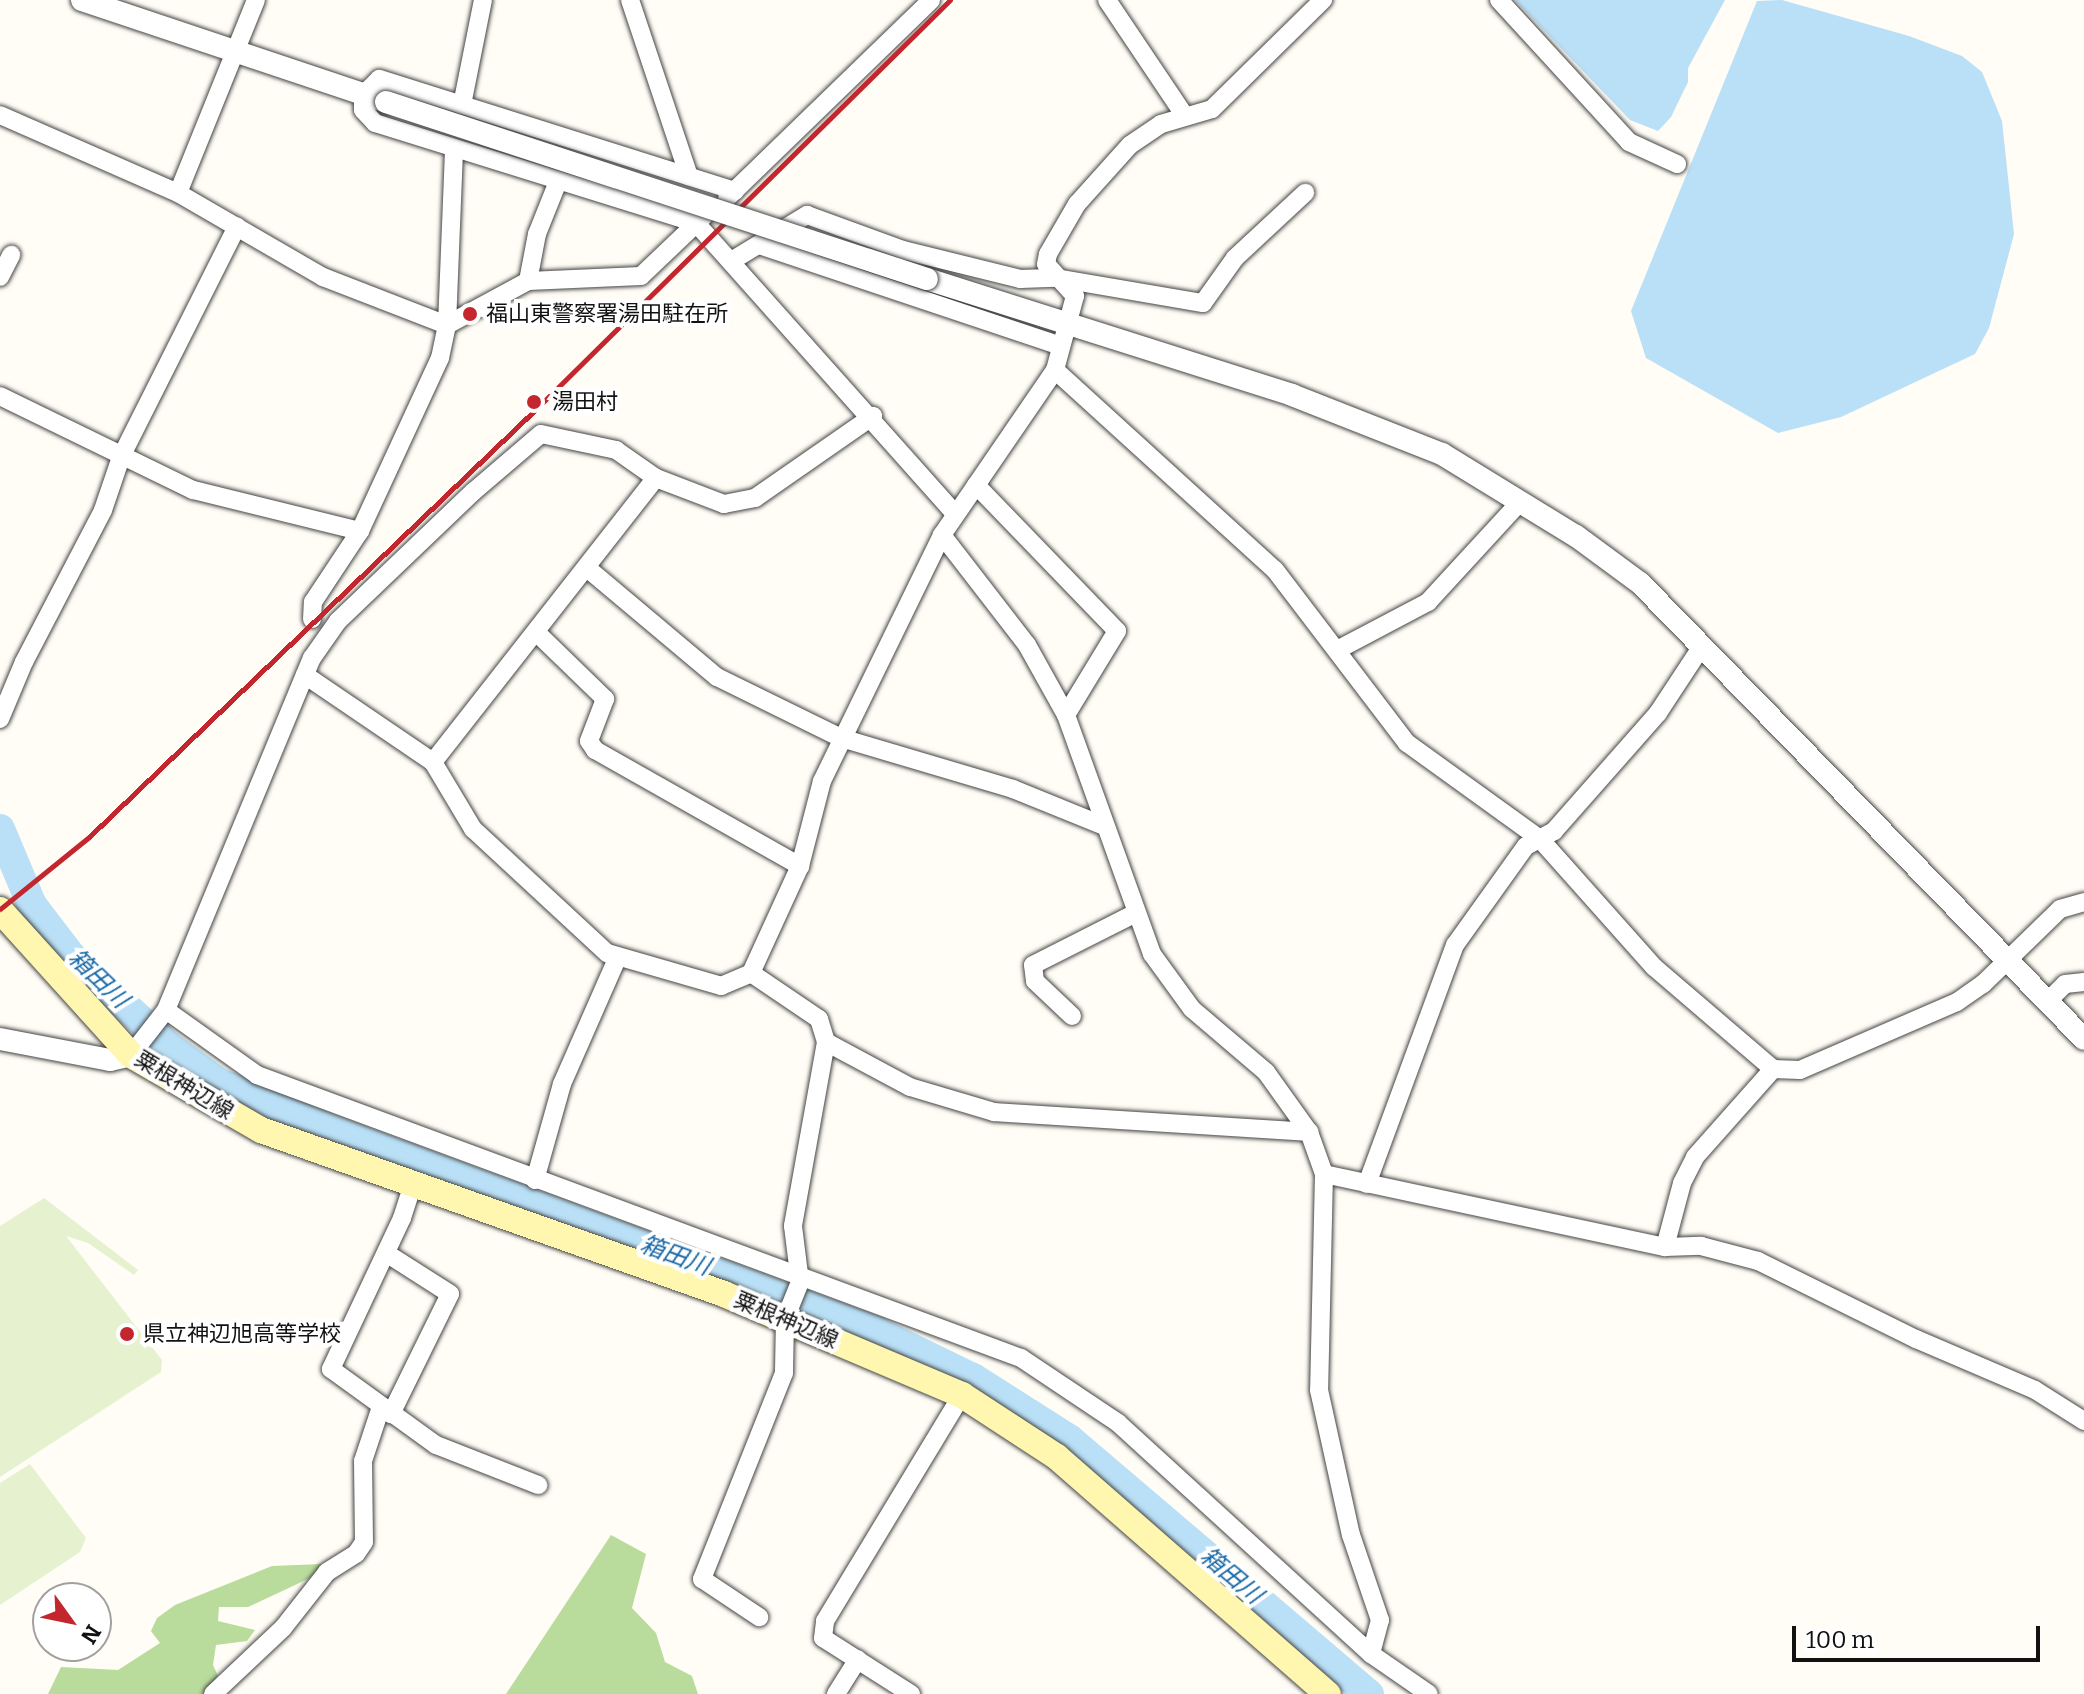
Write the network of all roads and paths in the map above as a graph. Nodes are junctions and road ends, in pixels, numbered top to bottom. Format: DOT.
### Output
graph roads {
  1 [pos="82,0"];
  2 [pos="256,0"];
  3 [pos="483,0"];
  4 [pos="630,0"];
  5 [pos="931,0"];
  6 [pos="1107,0"];
  7 [pos="1323,0"];
  8 [pos="1499,0"];
  9 [pos="234,53"];
  10 [pos="363,95"];
  11 [pos="462,105"];
  12 [pos="0,115"];
  13 [pos="1185,116"];
  14 [pos="454,151"];
  15 [pos="1677,164"];
  16 [pos="689,176"];
  17 [pos="557,184"];
  18 [pos="735,191"];
  19 [pos="178,193"];
  20 [pos="1305,193"];
  21 [pos="696,223"];
  22 [pos="237,226"];
  23 [pos="759,245"];
  24 [pos="11,255"];
  25 [pos="733,260"];
  26 [pos="0,277"];
  27 [pos="1056,278"];
  28 [pos="528,281"];
  29 [pos="447,325"];
  30 [pos="1064,335"];
  31 [pos="1055,370"];
  32 [pos="0,396"];
  33 [pos="873,416"];
  34 [pos="121,457"];
  35 [pos="656,478"];
  36 [pos="976,485"];
  37 [pos="1520,502"];
  38 [pos="955,514"];
  39 [pos="360,531"];
  40 [pos="942,535"];
  41 [pos="587,568"];
  42 [pos="312,619"];
  43 [pos="537,633"];
  44 [pos="1702,646"];
  45 [pos="1339,649"];
  46 [pos="305,675"];
  47 [pos="1066,715"];
  48 [pos="0,719"];
  49 [pos="841,738"];
  50 [pos="433,762"];
  51 [pos="1104,826"];
  52 [pos="1540,839"];
  53 [pos="800,866"];
  54 [pos="2084,902"];
  55 [pos="0,910"];
  56 [pos="1136,913"];
  57 [pos="2008,958"];
  58 [pos="617,959"];
  59 [pos="751,973"];
  60 [pos="2084,982"];
  61 [pos="2047,1002"];
  62 [pos="164,1013"];
  63 [pos="1072,1016"];
  64 [pos="0,1039"];
  65 [pos="2084,1039"];
  66 [pos="826,1042"];
  67 [pos="134,1053"];
  68 [pos="1773,1069"];
  69 [pos="1309,1132"];
  70 [pos="1324,1174"];
  71 [pos="535,1180"];
  72 [pos="413,1184"];
  73 [pos="1367,1184"];
  74 [pos="1665,1247"];
  75 [pos="386,1253"];
  76 [pos="798,1276"];
  77 [pos="786,1316"];
  78 [pos="962,1395"];
  79 [pos="386,1410"];
  80 [pos="2084,1421"];
  81 [pos="538,1485"];
  82 [pos="759,1617"];
  83 [pos="1371,1654"];
  84 [pos="858,1659"];
  85 [pos="213,1694"];
  86 [pos="836,1694"];
  87 [pos="911,1694"];
  88 [pos="1328,1694"];
  89 [pos="1429,1694"];
  1 -- 9 [label="street"];
  2 -- 9 [label="street"];
  3 -- 11 [label="street"];
  4 -- 16 [label="street"];
  5 -- 18 [label="street"];
  6 -- 13 [label="street"];
  7 -- 13 [label="street"];
  8 -- 15 [label="street"];
  9 -- 10 [label="street"];
  9 -- 19 [label="street"];
  10 -- 11 [label="street"];
  10 -- 14 [label="street"];
  10 -- 30 [label="street, bridge"];
  11 -- 16 [label="street"];
  12 -- 19 [label="street"];
  13 -- 27 [label="street"];
  14 -- 17 [label="street"];
  14 -- 29 [label="street"];
  16 -- 18 [label="street"];
  17 -- 21 [label="street"];
  17 -- 28 [label="street"];
  18 -- 21 [label="street"];
  19 -- 22 [label="street"];
  20 -- 27 [label="street"];
  21 -- 25 [label="street"];
  21 -- 28 [label="street"];
  22 -- 29 [label="street"];
  22 -- 34 [label="street"];
  23 -- 25 [label="street"];
  23 -- 27 [label="street"];
  23 -- 30 [label="street"];
  24 -- 26 [label="street"];
  25 -- 33 [label="street"];
  27 -- 30 [label="street"];
  28 -- 29 [label="street"];
  29 -- 39 [label="street"];
  30 -- 31 [label="street"];
  30 -- 37 [label="street"];
  31 -- 36 [label="street"];
  31 -- 45 [label="street"];
  32 -- 34 [label="street"];
  33 -- 35 [label="street"];
  33 -- 38 [label="street"];
  34 -- 39 [label="street"];
  34 -- 48 [label="street"];
  35 -- 41 [label="street"];
  35 -- 46 [label="street"];
  36 -- 38 [label="street"];
  36 -- 47 [label="street"];
  37 -- 44 [label="street"];
  37 -- 45 [label="street"];
  38 -- 40 [label="street"];
  39 -- 42 [label="street"];
  40 -- 47 [label="street"];
  40 -- 49 [label="street"];
  41 -- 43 [label="street"];
  41 -- 49 [label="street"];
  43 -- 50 [label="street"];
  43 -- 53 [label="street"];
  44 -- 52 [label="street"];
  44 -- 57 [label="street"];
  45 -- 52 [label="street"];
  46 -- 50 [label="street"];
  46 -- 62 [label="street"];
  47 -- 51 [label="street"];
  49 -- 51 [label="street"];
  49 -- 53 [label="street"];
  50 -- 58 [label="street"];
  51 -- 56 [label="street"];
  52 -- 68 [label="street"];
  52 -- 73 [label="street"];
  53 -- 59 [label="street"];
  54 -- 57 [label="street"];
  55 -- 67 [label="main road, 粟根神辺線"];
  56 -- 63 [label="street"];
  56 -- 69 [label="street"];
  57 -- 61 [label="street"];
  57 -- 68 [label="street"];
  58 -- 59 [label="street"];
  58 -- 71 [label="street"];
  59 -- 66 [label="street"];
  60 -- 61 [label="street"];
  61 -- 65 [label="street"];
  62 -- 67 [label="street"];
  62 -- 71 [label="street"];
  64 -- 67 [label="street"];
  66 -- 69 [label="street"];
  66 -- 76 [label="street"];
  67 -- 72 [label="main road, 粟根神辺線"];
  68 -- 74 [label="street"];
  69 -- 70 [label="street"];
  70 -- 73 [label="street"];
  70 -- 83 [label="street"];
  71 -- 76 [label="street"];
  72 -- 75 [label="street"];
  72 -- 77 [label="main road, 粟根神辺線"];
  73 -- 74 [label="street"];
  74 -- 80 [label="street"];
  75 -- 79 [label="street"];
  75 -- 79 [label="street"];
  76 -- 77 [label="street"];
  76 -- 83 [label="street"];
  77 -- 78 [label="main road, 粟根神辺線"];
  77 -- 82 [label="street"];
  78 -- 84 [label="street"];
  78 -- 88 [label="main road, 粟根神辺線"];
  79 -- 81 [label="street"];
  79 -- 85 [label="street"];
  83 -- 89 [label="street"];
  84 -- 86 [label="street"];
  84 -- 87 [label="street"];
}
